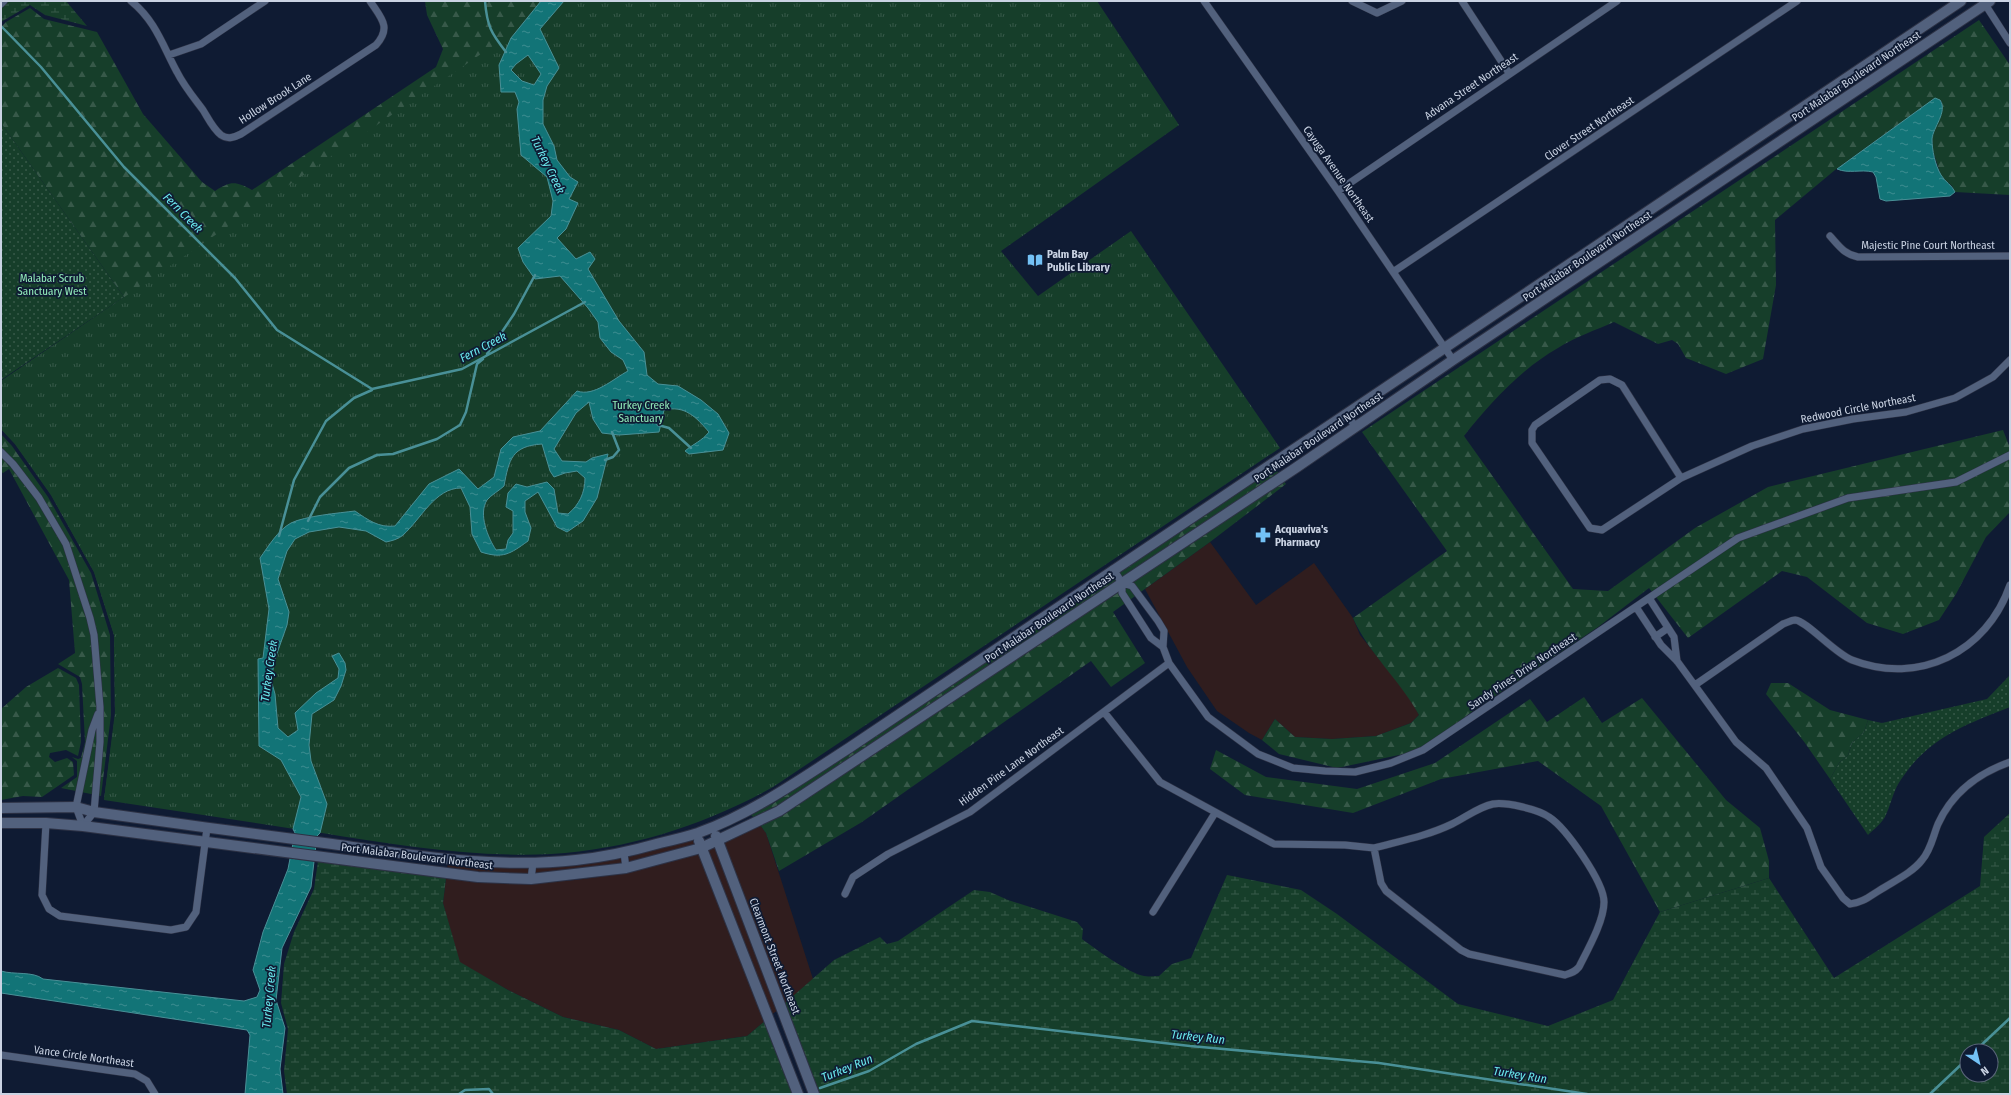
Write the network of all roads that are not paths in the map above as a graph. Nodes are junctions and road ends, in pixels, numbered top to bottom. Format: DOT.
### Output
graph roads {
  1 [pos="4,1"];
  2 [pos="131,1"];
  3 [pos="265,1"];
  4 [pos="370,1"];
  5 [pos="1204,1"];
  6 [pos="1402,1"];
  7 [pos="1462,1"];
  8 [pos="1617,1"];
  9 [pos="1797,1"];
  10 [pos="1961,1"];
  11 [pos="1353,2"];
  12 [pos="1986,2"];
  13 [pos="1,4"];
  14 [pos="2010,43"];
  15 [pos="169,55"];
  16 [pos="1509,73"];
  17 [pos="1338,191"];
  18 [pos="1830,236"];
  19 [pos="2010,256"];
  20 [pos="1392,272"];
  21 [pos="1444,347"];
  22 [pos="1453,360"];
  23 [pos="2010,360"];
  24 [pos="1346,414"];
  25 [pos="1356,427"];
  26 [pos="1,452"];
  27 [pos="2010,455"];
  28 [pos="1681,478"];
  29 [pos="1113,569"];
  30 [pos="1122,583"];
  31 [pos="2010,585"];
  32 [pos="1649,598"];
  33 [pos="1636,607"];
  34 [pos="1668,628"];
  35 [pos="1655,637"];
  36 [pos="1164,647"];
  37 [pos="1676,661"];
  38 [pos="1170,663"];
  39 [pos="1695,685"];
  40 [pos="100,707"];
  41 [pos="1104,712"];
  42 [pos="2010,762"];
  43 [pos="76,807"];
  44 [pos="1,808"];
  45 [pos="94,812"];
  46 [pos="1214,812"];
  47 [pos="46,822"];
  48 [pos="1,823"];
  49 [pos="83,826"];
  50 [pos="713,827"];
  51 [pos="207,828"];
  52 [pos="696,834"];
  53 [pos="205,841"];
  54 [pos="718,841"];
  55 [pos="701,848"];
  56 [pos="1374,848"];
  57 [pos="624,853"];
  58 [pos="533,863"];
  59 [pos="626,868"];
  60 [pos="531,879"];
  61 [pos="845,894"];
  62 [pos="1153,912"];
  63 [pos="1,1055"];
  64 [pos="155,1094"];
  65 [pos="798,1094"];
  66 [pos="814,1094"];
  1 -- 13 [label="street"];
  2 -- 15 [label="street, Hollow Brook Lane"];
  3 -- 15 [label="street"];
  4 -- 15 [label="street, Hollow Brook Lane"];
  5 -- 17 [label="street, Cayuga Avenue Northeast"];
  6 -- 11 [label="street"];
  7 -- 16 [label="street"];
  8 -- 16 [label="street, Advana Street Northeast"];
  9 -- 20 [label="street, Clover Street Northeast"];
  10 -- 21 [label="street, Port Malabar Boulevard Northeast"];
  12 -- 14 [label="street"];
  12 -- 22 [label="street, Port Malabar Boulevard Northeast"];
  16 -- 17 [label="street, Advana Street Northeast"];
  17 -- 20 [label="street, Cayuga Avenue Northeast"];
  18 -- 19 [label="street, Majestic Pine Court Northeast"];
  20 -- 21 [label="street, Cayuga Avenue Northeast"];
  21 -- 22 [label="street, Cayuga Avenue Northeast"];
  21 -- 24 [label="street, Port Malabar Boulevard Northeast"];
  22 -- 25 [label="street, Port Malabar Boulevard Northeast"];
  23 -- 28 [label="street, Redwood Circle Northeast"];
  24 -- 25 [label="street"];
  24 -- 29 [label="street, Port Malabar Boulevard Northeast"];
  25 -- 30 [label="street, Port Malabar Boulevard Northeast"];
  26 -- 40 [label="street"];
  27 -- 32 [label="street, Sandy Pines Drive Northeast"];
  28 -- 28 [label="street, Redwood Circle Northeast"];
  29 -- 30 [label="street"];
  29 -- 50 [label="street, Port Malabar Boulevard Northeast"];
  30 -- 36 [label="street"];
  30 -- 36 [label="street, Sandy Pines Drive Northeast"];
  30 -- 54 [label="street, Port Malabar Boulevard Northeast"];
  31 -- 39 [label="street"];
  32 -- 33 [label="street, Sandy Pines Drive Northeast"];
  32 -- 34 [label="street"];
  33 -- 35 [label="street"];
  33 -- 38 [label="street, Sandy Pines Drive Northeast"];
  34 -- 35 [label="street"];
  34 -- 37 [label="street"];
  35 -- 37 [label="street"];
  36 -- 38 [label="street, Sandy Pines Drive Northeast"];
  37 -- 39 [label="street"];
  38 -- 41 [label="street, Hidden Pine Lane Northeast"];
  39 -- 42 [label="street"];
  40 -- 43 [label="street"];
  40 -- 45 [label="street"];
  41 -- 46 [label="street"];
  41 -- 61 [label="street, Hidden Pine Lane Northeast"];
  43 -- 44 [label="street, Port Malabar Boulevard Northeast"];
  43 -- 45 [label="street, Port Malabar Boulevard Northeast"];
  43 -- 49 [label="street"];
  45 -- 49 [label="street"];
  45 -- 51 [label="street, Port Malabar Boulevard Northeast"];
  46 -- 56 [label="street"];
  46 -- 62 [label="street"];
  47 -- 48 [label="street, Port Malabar Boulevard Northeast"];
  47 -- 49 [label="street, Port Malabar Boulevard Northeast"];
  47 -- 53 [label="street"];
  49 -- 53 [label="street, Port Malabar Boulevard Northeast"];
  50 -- 52 [label="street, Port Malabar Boulevard Northeast"];
  50 -- 54 [label="street, Clearmont Street Northeast"];
  51 -- 53 [label="street"];
  51 -- 58 [label="street, Port Malabar Boulevard Northeast"];
  52 -- 55 [label="street"];
  52 -- 57 [label="street, Port Malabar Boulevard Northeast"];
  53 -- 60 [label="street, Port Malabar Boulevard Northeast"];
  54 -- 55 [label="street, Port Malabar Boulevard Northeast"];
  54 -- 66 [label="street, Clearmont Street Northeast"];
  55 -- 59 [label="street, Port Malabar Boulevard Northeast"];
  55 -- 65 [label="street"];
  56 -- 56 [label="street"];
  57 -- 58 [label="street, Port Malabar Boulevard Northeast"];
  57 -- 59 [label="street"];
  58 -- 60 [label="street"];
  59 -- 60 [label="street, Port Malabar Boulevard Northeast"];
  63 -- 64 [label="street, Vance Circle Northeast"];
}
